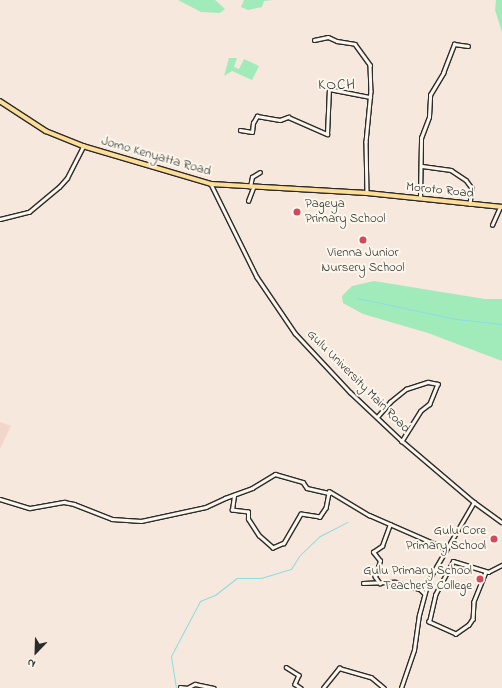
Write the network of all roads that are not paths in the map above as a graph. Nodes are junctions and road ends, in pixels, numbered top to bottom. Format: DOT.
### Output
graph roads {
  1 [pos="314,40"];
  2 [pos="468,46"];
  3 [pos="370,97"];
  4 [pos="0,101"];
  5 [pos="240,130"];
  6 [pos="83,146"];
  7 [pos="422,166"];
  8 [pos="260,172"];
  9 [pos="211,184"];
  10 [pos="251,187"];
  11 [pos="365,193"];
  12 [pos="360,198"];
  13 [pos="420,198"];
  14 [pos="248,201"];
  15 [pos="470,204"];
  16 [pos="501,207"];
  17 [pos="0,219"];
  18 [pos="492,225"];
  19 [pos="377,417"];
  20 [pos="402,441"];
  21 [pos="328,491"];
  22 [pos="234,495"];
  23 [pos="0,499"];
  24 [pos="474,502"];
  25 [pos="502,522"];
  26 [pos="390,524"];
  27 [pos="445,548"];
  28 [pos="502,565"];
  29 [pos="486,572"];
  30 [pos="363,583"];
  31 [pos="380,584"];
  32 [pos="424,593"];
  33 [pos="286,667"];
  34 [pos="180,687"];
  35 [pos="214,688"];
  36 [pos="301,688"];
  37 [pos="323,688"];
  38 [pos="384,688"];
  39 [pos="401,688"];
  1 -- 3 [label="street"];
  2 -- 7 [label="street"];
  3 -- 5 [label="street"];
  3 -- 11 [label="street"];
  4 -- 6 [label="main road, Jomo Kenyatta Road"];
  6 -- 9 [label="main road, Jomo Kenyatta Road"];
  6 -- 17 [label="street"];
  7 -- 13 [label="street"];
  7 -- 15 [label="street"];
  8 -- 10 [label="street"];
  9 -- 10 [label="main road, Jomo Kenyatta Road"];
  9 -- 19 [label="street, Gulu University Main Road"];
  10 -- 11 [label="main road, Jomo Kenyatta Road"];
  10 -- 14 [label="street"];
  11 -- 12 [label="street"];
  11 -- 13 [label="main road, Moroto Road"];
  13 -- 15 [label="main road, Moroto Road"];
  15 -- 16 [label="main road, Moroto Road"];
  16 -- 18 [label="street"];
  19 -- 20 [label="street, Gulu University Main Road"];
  19 -- 20 [label="street"];
  20 -- 24 [label="street, Gulu University Main Road"];
  21 -- 22 [label="street"];
  21 -- 22 [label="street"];
  21 -- 26 [label="street"];
  22 -- 23 [label="street"];
  24 -- 25 [label="street, Gulu University Main Road"];
  24 -- 27 [label="street"];
  26 -- 27 [label="street"];
  26 -- 31 [label="street"];
  27 -- 32 [label="street"];
  28 -- 29 [label="street"];
  29 -- 29 [label="street"];
  30 -- 31 [label="street"];
  31 -- 32 [label="street"];
  32 -- 39 [label="street"];
  33 -- 36 [label="street"];
  34 -- 35 [label="street"];
  37 -- 38 [label="street"];
}
